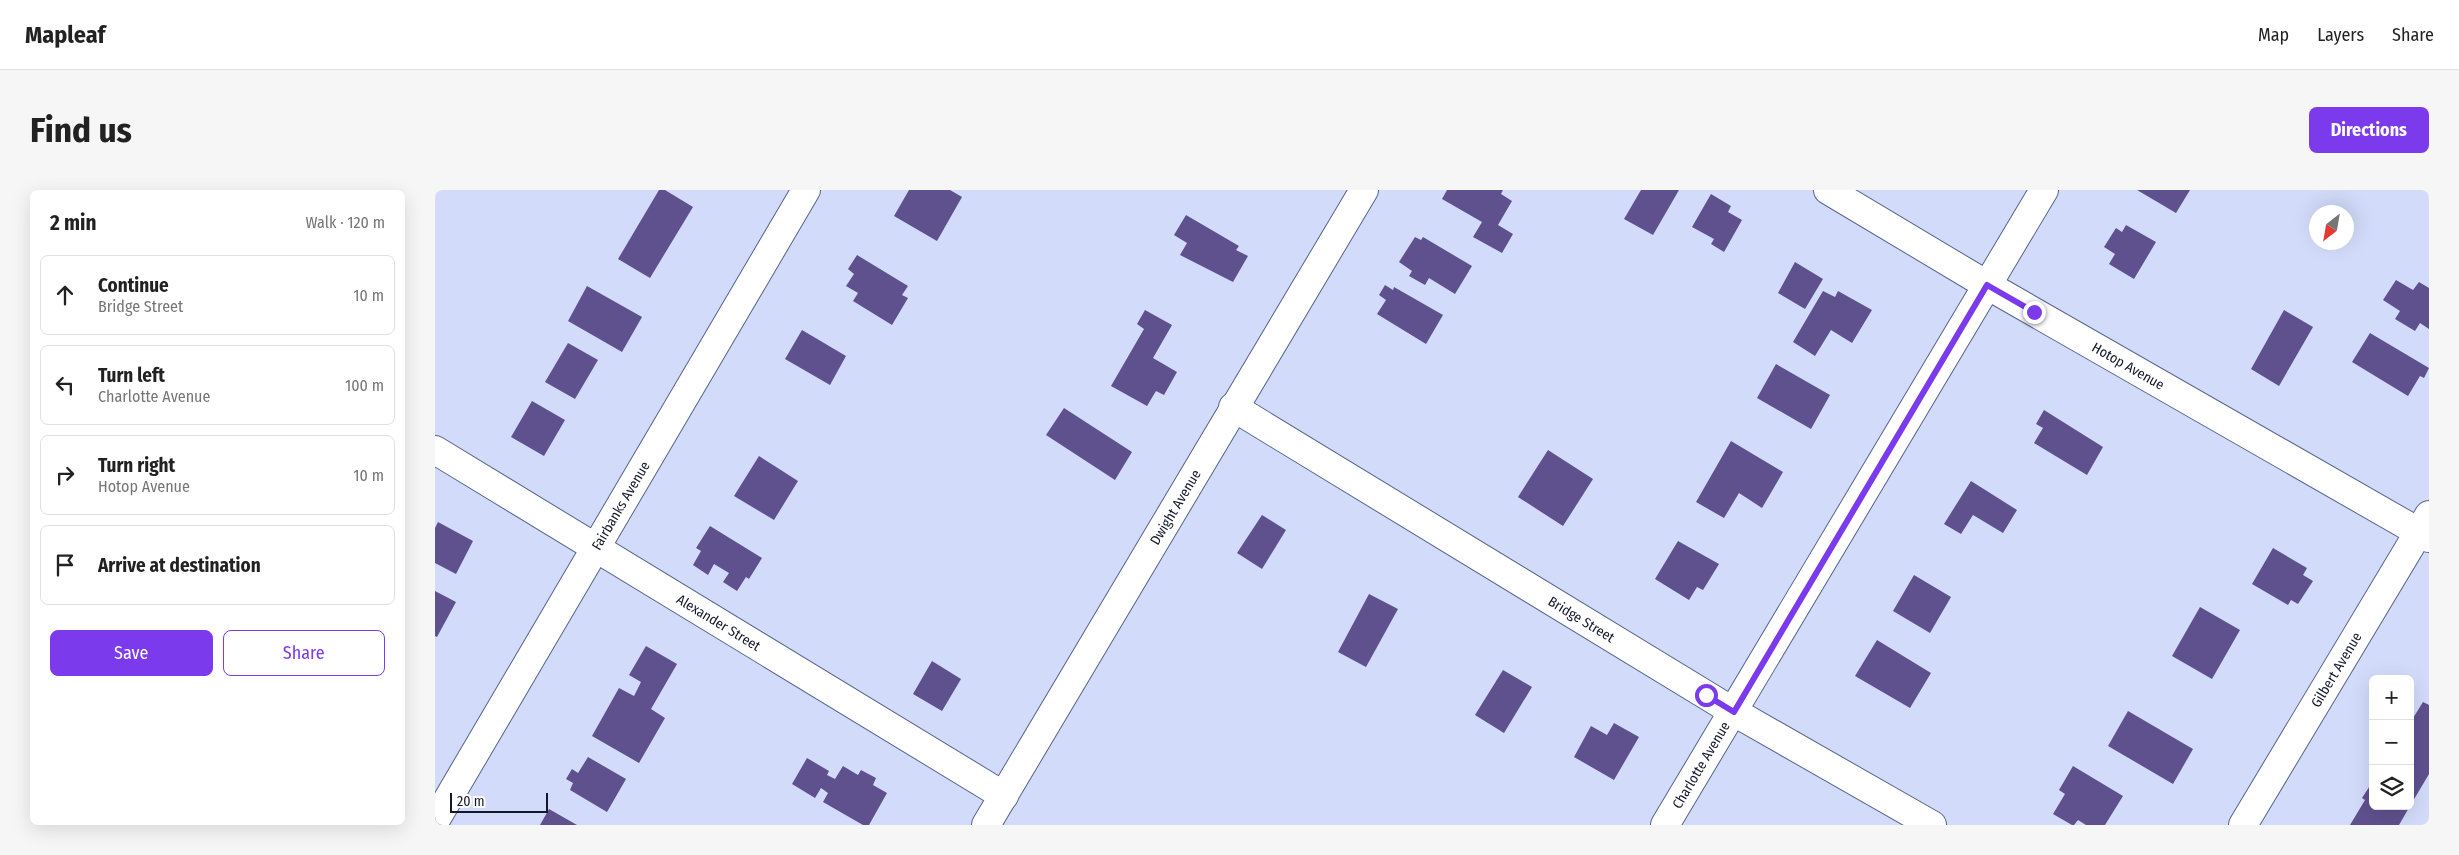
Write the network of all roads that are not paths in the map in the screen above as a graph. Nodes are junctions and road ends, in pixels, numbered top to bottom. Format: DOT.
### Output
graph roads {
  1 [pos="806,190"];
  2 [pos="1364,190"];
  3 [pos="1828,190"];
  4 [pos="2044,190"];
  5 [pos="1987,285"];
  6 [pos="1233,407"];
  7 [pos="435,450"];
  8 [pos="2426,528"];
  9 [pos="597,548"];
  10 [pos="1734,712"];
  11 [pos="1004,796"];
  12 [pos="435,821"];
  13 [pos="986,825"];
  14 [pos="1665,825"];
  15 [pos="1931,825"];
  16 [pos="2243,825"];
  1 -- 9 [label="street, Fairbanks Avenue"];
  2 -- 6 [label="street, Dwight Avenue"];
  3 -- 5 [label="street, Hotop Avenue"];
  4 -- 5 [label="street, Charlotte Avenue"];
  5 -- 8 [label="street, Hotop Avenue"];
  5 -- 10 [label="street, Charlotte Avenue"];
  6 -- 10 [label="street, Bridge Street"];
  6 -- 11 [label="street, Dwight Avenue"];
  7 -- 9 [label="street, Alexander Street"];
  8 -- 16 [label="street, Gilbert Avenue"];
  9 -- 11 [label="street, Alexander Street"];
  9 -- 12 [label="street, Fairbanks Avenue"];
  10 -- 14 [label="street, Charlotte Avenue"];
  10 -- 15 [label="street, Bridge Street"];
  11 -- 13 [label="street, Dwight Avenue"];
}
